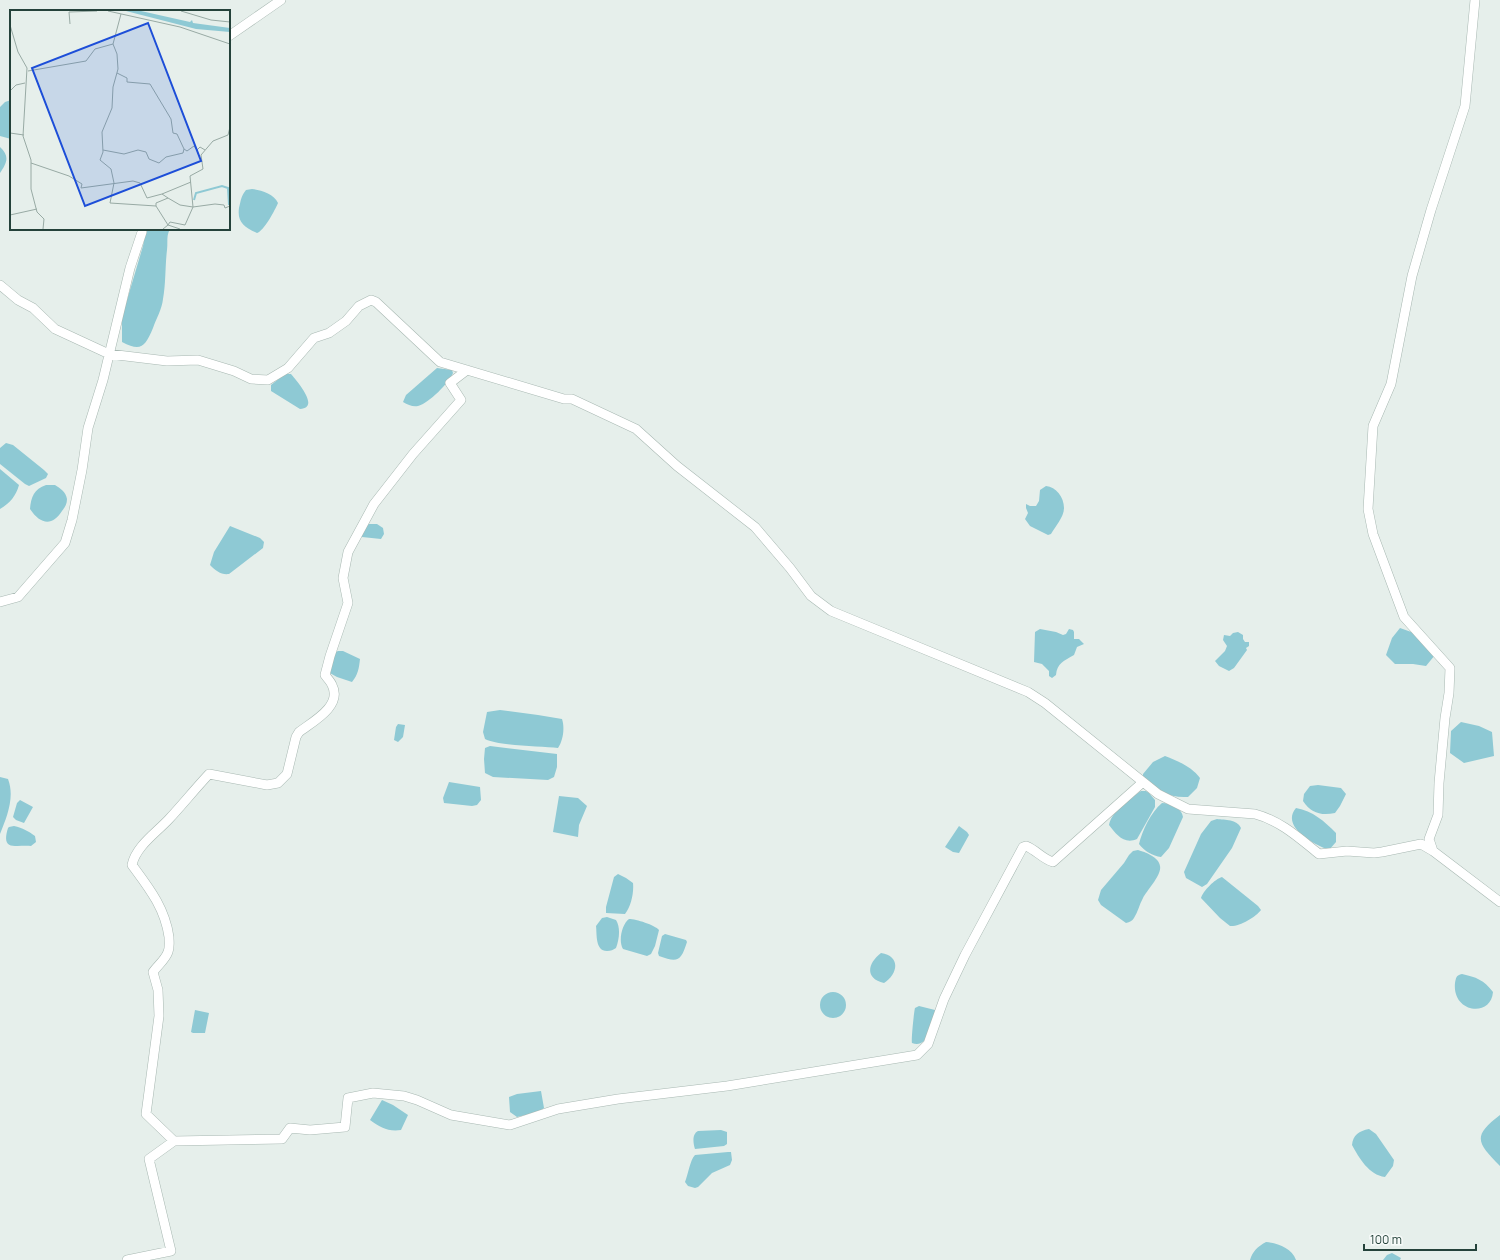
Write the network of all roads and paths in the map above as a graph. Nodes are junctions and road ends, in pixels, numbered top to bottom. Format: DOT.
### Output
graph roads {
  1 [pos="281,0"];
  2 [pos="1475,0"];
  3 [pos="230,35"];
  4 [pos="142,230"];
  5 [pos="0,285"];
  6 [pos="109,354"];
  7 [pos="467,370"];
  8 [pos="0,602"];
  9 [pos="1143,782"];
  10 [pos="1433,851"];
  11 [pos="1500,902"];
  12 [pos="174,1141"];
  13 [pos="127,1260"];
  1 -- 3 [label="street"];
  2 -- 10 [label="street"];
  4 -- 6 [label="street"];
  5 -- 6 [label="street"];
  6 -- 7 [label="street"];
  6 -- 8 [label="street"];
  7 -- 9 [label="street"];
  7 -- 12 [label="street"];
  9 -- 10 [label="street"];
  9 -- 12 [label="street"];
  10 -- 11 [label="street"];
  12 -- 13 [label="street"];
}
